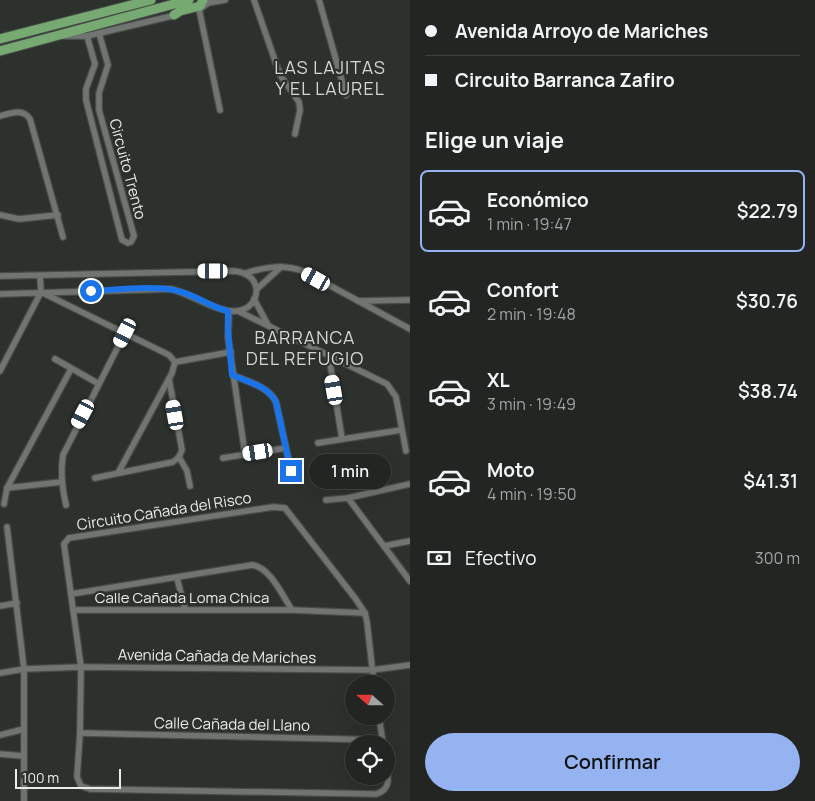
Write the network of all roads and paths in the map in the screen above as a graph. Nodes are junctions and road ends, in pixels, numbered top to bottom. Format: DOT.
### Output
graph roads {
  1 [pos="151,0"];
  2 [pos="189,0"];
  3 [pos="204,0"];
  4 [pos="224,0"];
  5 [pos="254,0"];
  6 [pos="319,0"];
  7 [pos="199,9"];
  8 [pos="174,15"];
  9 [pos="99,33"];
  10 [pos="59,35"];
  11 [pos="87,36"];
  12 [pos="0,39"];
  13 [pos="0,51"];
  14 [pos="89,80"];
  15 [pos="102,84"];
  16 [pos="346,94"];
  17 [pos="99,110"];
  18 [pos="220,110"];
  19 [pos="88,112"];
  20 [pos="0,116"];
  21 [pos="295,134"];
  22 [pos="117,178"];
  23 [pos="107,181"];
  24 [pos="0,215"];
  25 [pos="58,215"];
  26 [pos="63,237"];
  27 [pos="282,266"];
  28 [pos="246,273"];
  29 [pos="0,276"];
  30 [pos="40,276"];
  31 [pos="257,290"];
  32 [pos="41,292"];
  33 [pos="0,294"];
  34 [pos="254,299"];
  35 [pos="410,300"];
  36 [pos="356,301"];
  37 [pos="228,311"];
  38 [pos="238,311"];
  39 [pos="268,325"];
  40 [pos="410,330"];
  41 [pos="125,333"];
  42 [pos="231,352"];
  43 [pos="329,357"];
  44 [pos="55,360"];
  45 [pos="175,362"];
  46 [pos="71,370"];
  47 [pos="0,371"];
  48 [pos="232,375"];
  49 [pos="169,379"];
  50 [pos="99,384"];
  51 [pos="401,430"];
  52 [pos="342,439"];
  53 [pos="318,443"];
  54 [pos="286,448"];
  55 [pos="406,451"];
  56 [pos="245,454"];
  57 [pos="180,457"];
  58 [pos="223,458"];
  59 [pos="291,471"];
  60 [pos="118,473"];
  61 [pos="95,478"];
  62 [pos="61,482"];
  63 [pos="410,484"];
  64 [pos="190,486"];
  65 [pos="8,488"];
  66 [pos="348,498"];
  67 [pos="326,500"];
  68 [pos="4,504"];
  69 [pos="66,505"];
  70 [pos="7,527"];
  71 [pos="410,541"];
  72 [pos="8,546"];
  73 [pos="384,546"];
  74 [pos="0,547"];
  75 [pos="177,578"];
  76 [pos="410,581"];
  77 [pos="71,594"];
  78 [pos="17,602"];
  79 [pos="0,606"];
  80 [pos="185,609"];
  81 [pos="73,610"];
  82 [pos="292,610"];
  83 [pos="365,613"];
  84 [pos="410,665"];
  85 [pos="81,667"];
  86 [pos="24,669"];
  87 [pos="372,670"];
  88 [pos="0,673"];
  89 [pos="373,675"];
  90 [pos="24,730"];
  91 [pos="80,733"];
  92 [pos="0,735"];
  93 [pos="345,741"];
  94 [pos="0,754"];
  95 [pos="24,756"];
  96 [pos="388,785"];
  97 [pos="24,801"];
  1 -- 12 [label="main road"];
  2 -- 10 [label="main road"];
  3 -- 8 [label="main road"];
  4 -- 7 [label="street"];
  5 -- 21 [label="street"];
  6 -- 16 [label="street"];
  7 -- 8 [label="street"];
  7 -- 18 [label="street"];
  8 -- 9 [label="street"];
  9 -- 11 [label="street"];
  9 -- 15 [label="street, Circuito Trento"];
  10 -- 11 [label="street"];
  10 -- 13 [label="main road"];
  11 -- 14 [label="street, Circuito Trento"];
  14 -- 15 [label="street"];
  14 -- 19 [label="street, Circuito Trento"];
  15 -- 17 [label="street, Circuito Trento"];
  17 -- 19 [label="street"];
  17 -- 22 [label="street, Circuito Trento"];
  19 -- 23 [label="street, Circuito Trento"];
  20 -- 25 [label="street"];
  22 -- 23 [label="street"];
  22 -- 23 [label="street, Circuito Trento"];
  24 -- 25 [label="street"];
  25 -- 26 [label="street"];
  27 -- 28 [label="street"];
  27 -- 31 [label="street"];
  27 -- 36 [label="street"];
  28 -- 30 [label="street"];
  28 -- 31 [label="street"];
  29 -- 30 [label="street"];
  30 -- 32 [label="street"];
  31 -- 34 [label="street"];
  32 -- 33 [label="street"];
  32 -- 37 [label="street"];
  32 -- 41 [label="street"];
  32 -- 47 [label="street"];
  34 -- 38 [label="street"];
  34 -- 39 [label="street"];
  35 -- 36 [label="street"];
  36 -- 40 [label="street"];
  37 -- 38 [label="street"];
  37 -- 42 [label="street"];
  38 -- 39 [label="street"];
  39 -- 43 [label="street"];
  41 -- 45 [label="street"];
  41 -- 50 [label="street"];
  42 -- 45 [label="street"];
  42 -- 48 [label="street"];
  43 -- 51 [label="street"];
  43 -- 52 [label="street"];
  44 -- 46 [label="street"];
  45 -- 49 [label="street"];
  46 -- 50 [label="street"];
  46 -- 65 [label="street"];
  48 -- 54 [label="street"];
  48 -- 56 [label="street"];
  49 -- 57 [label="street"];
  49 -- 60 [label="street"];
  50 -- 62 [label="street"];
  51 -- 52 [label="street"];
  51 -- 55 [label="street"];
  52 -- 53 [label="street"];
  54 -- 56 [label="street"];
  54 -- 59 [label="street"];
  56 -- 58 [label="street"];
  57 -- 60 [label="street"];
  57 -- 64 [label="street"];
  60 -- 61 [label="street"];
  62 -- 65 [label="street"];
  62 -- 69 [label="street"];
  63 -- 66 [label="street"];
  65 -- 68 [label="street"];
  66 -- 67 [label="street"];
  66 -- 73 [label="street"];
  70 -- 72 [label="street"];
  71 -- 73 [label="street"];
  72 -- 74 [label="street"];
  72 -- 78 [label="street"];
  73 -- 76 [label="street"];
  75 -- 77 [label="street, Calle Cañada Loma Chica"];
  75 -- 80 [label="street"];
  75 -- 82 [label="street, Calle Cañada Loma Chica"];
  77 -- 81 [label="street, Circuito Cañada del Risco"];
  77 -- 83 [label="street, Circuito Cañada del Risco"];
  78 -- 79 [label="street"];
  78 -- 86 [label="street"];
  80 -- 81 [label="street, Calle Cañada Loma Chica"];
  80 -- 82 [label="street, Calle Cañada Loma Chica"];
  81 -- 85 [label="street, Circuito Cañada del Risco"];
  82 -- 83 [label="street, Calle Cañada Loma Chica"];
  83 -- 87 [label="street, Circuito Cañada del Risco"];
  84 -- 87 [label="street, Avenida Cañada de Mariches"];
  85 -- 86 [label="street, Avenida Cañada de Mariches"];
  85 -- 87 [label="street, Avenida Cañada de Mariches"];
  85 -- 91 [label="street, Circuito Cañada del Risco"];
  86 -- 88 [label="street, Avenida Cañada de Mariches"];
  86 -- 90 [label="street"];
  87 -- 89 [label="street, Circuito Cañada del Risco"];
  90 -- 92 [label="street"];
  90 -- 95 [label="street"];
  91 -- 93 [label="street, Calle Cañada del Llano"];
  91 -- 96 [label="street, Circuito Cañada del Risco"];
  94 -- 95 [label="street"];
  95 -- 97 [label="street"];
}
